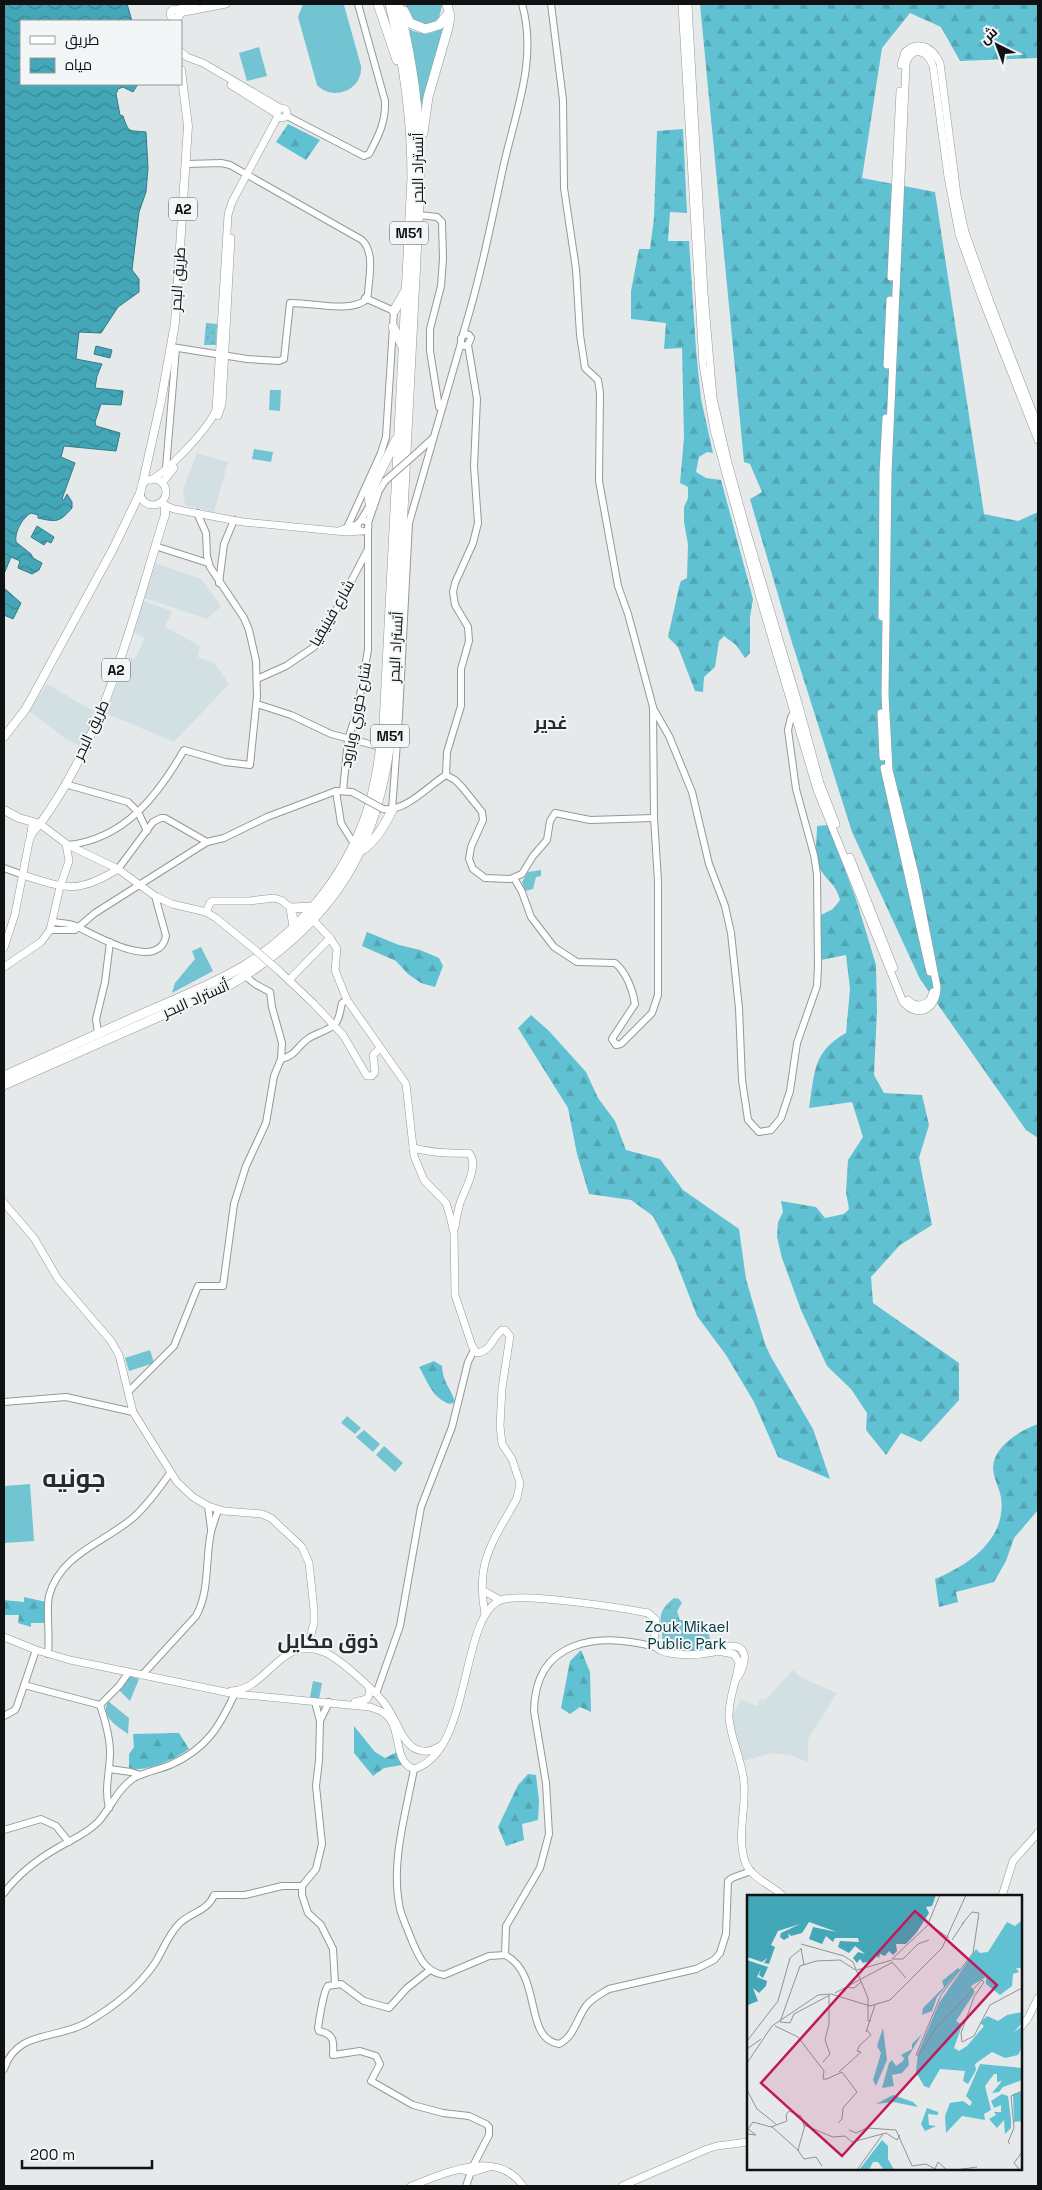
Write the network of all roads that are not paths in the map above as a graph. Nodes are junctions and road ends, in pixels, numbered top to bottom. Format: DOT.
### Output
graph roads {
  1 [pos="196,4"];
  2 [pos="226,4"];
  3 [pos="358,4"];
  4 [pos="378,4"];
  5 [pos="390,4"];
  6 [pos="400,4"];
  7 [pos="447,4"];
  8 [pos="522,4"];
  9 [pos="682,4"];
  10 [pos="688,4"];
  11 [pos="553,5"];
  12 [pos="176,13"];
  13 [pos="449,13"];
  14 [pos="182,53"];
  15 [pos="182,78"];
  16 [pos="407,86"];
  17 [pos="282,114"];
  18 [pos="420,150"];
  19 [pos="186,165"];
  20 [pos="247,176"];
  21 [pos="418,215"];
  22 [pos="406,290"];
  23 [pos="365,298"];
  24 [pos="394,311"];
  25 [pos="393,327"];
  26 [pos="463,334"];
  27 [pos="461,343"];
  28 [pos="468,345"];
  29 [pos="403,346"];
  30 [pos="174,348"];
  31 [pos="223,354"];
  32 [pos="440,410"];
  33 [pos="1038,426"];
  34 [pos="434,437"];
  35 [pos="397,438"];
  36 [pos="1038,440"];
  37 [pos="165,472"];
  38 [pos="151,480"];
  39 [pos="162,483"];
  40 [pos="141,488"];
  41 [pos="378,490"];
  42 [pos="370,503"];
  43 [pos="162,504"];
  44 [pos="197,513"];
  45 [pos="352,517"];
  46 [pos="234,520"];
  47 [pos="362,526"];
  48 [pos="344,530"];
  49 [pos="155,546"];
  50 [pos="368,550"];
  51 [pos="208,563"];
  52 [pos="400,566"];
  53 [pos="219,583"];
  54 [pos="405,602"];
  55 [pos="402,643"];
  56 [pos="257,678"];
  57 [pos="394,684"];
  58 [pos="257,704"];
  59 [pos="653,707"];
  60 [pos="797,709"];
  61 [pos="4,737"];
  62 [pos="348,739"];
  63 [pos="381,747"];
  64 [pos="446,775"];
  65 [pos="65,784"];
  66 [pos="340,791"];
  67 [pos="387,809"];
  68 [pos="4,810"];
  69 [pos="138,812"];
  70 [pos="654,818"];
  71 [pos="36,824"];
  72 [pos="147,831"];
  73 [pos="31,835"];
  74 [pos="199,838"];
  75 [pos="208,842"];
  76 [pos="67,844"];
  77 [pos="201,846"];
  78 [pos="358,847"];
  79 [pos="4,868"];
  80 [pos="118,869"];
  81 [pos="23,875"];
  82 [pos="514,878"];
  83 [pos="141,884"];
  84 [pos="60,887"];
  85 [pos="156,896"];
  86 [pos="314,907"];
  87 [pos="291,908"];
  88 [pos="206,912"];
  89 [pos="313,920"];
  90 [pos="53,922"];
  91 [pos="294,927"];
  92 [pos="78,928"];
  93 [pos="50,930"];
  94 [pos="330,938"];
  95 [pos="110,942"];
  96 [pos="4,948"];
  97 [pos="8,960"];
  98 [pos="4,967"];
  99 [pos="245,976"];
  100 [pos="288,980"];
  101 [pos="347,1000"];
  102 [pos="927,1006"];
  103 [pos="334,1025"];
  104 [pos="98,1033"];
  105 [pos="380,1048"];
  106 [pos="281,1059"];
  107 [pos="4,1076"];
  108 [pos="4,1085"];
  109 [pos="413,1148"];
  110 [pos="4,1202"];
  111 [pos="454,1232"];
  112 [pos="474,1350"];
  113 [pos="128,1392"];
  114 [pos="130,1401"];
  115 [pos="4,1402"];
  116 [pos="119,1408"];
  117 [pos="134,1412"];
  118 [pos="170,1473"];
  119 [pos="208,1506"];
  120 [pos="218,1510"];
  121 [pos="211,1532"];
  122 [pos="483,1588"];
  123 [pos="517,1599"];
  124 [pos="500,1600"];
  125 [pos="485,1617"];
  126 [pos="4,1637"];
  127 [pos="655,1647"];
  128 [pos="307,1648"];
  129 [pos="36,1650"];
  130 [pos="48,1654"];
  131 [pos="129,1672"];
  132 [pos="142,1674"];
  133 [pos="257,1680"];
  134 [pos="24,1684"];
  135 [pos="368,1688"];
  136 [pos="235,1692"];
  137 [pos="376,1694"];
  138 [pos="253,1696"];
  139 [pos="315,1702"];
  140 [pos="329,1702"];
  141 [pos="347,1704"];
  142 [pos="100,1705"];
  143 [pos="4,1716"];
  144 [pos="320,1721"];
  145 [pos="402,1742"];
  146 [pos="444,1743"];
  147 [pos="426,1752"];
  148 [pos="425,1764"];
  149 [pos="109,1769"];
  150 [pos="414,1769"];
  151 [pos="140,1775"];
  152 [pos="109,1808"];
  153 [pos="4,1830"];
  154 [pos="1038,1833"];
  155 [pos="68,1842"];
  156 [pos="751,1871"];
  157 [pos="302,1886"];
  158 [pos="4,1893"];
  159 [pos="782,1895"];
  160 [pos="1002,1895"];
  161 [pos="505,1955"];
  162 [pos="430,1970"];
  163 [pos="335,1984"];
  164 [pos="1038,1998"];
  165 [pos="1022,2026"];
  166 [pos="4,2069"];
  167 [pos="747,2142"];
  168 [pos="475,2168"];
  169 [pos="467,2184"];
  170 [pos="412,2186"];
  171 [pos="523,2186"];
  172 [pos="622,2186"];
  1 -- 12 [label="main road"];
  2 -- 12 [label="main road"];
  3 -- 17 [label="street"];
  4 -- 16 [label="highway"];
  5 -- 16 [label="highway, أتستراد البحر / M51"];
  6 -- 13 [label="highway"];
  6 -- 18 [label="highway, أتستراد البحر / M51"];
  7 -- 13 [label="highway"];
  8 -- 26 [label="street"];
  9 -- 60 [label="main road"];
  10 -- 60 [label="main road"];
  11 -- 59 [label="street"];
  13 -- 18 [label="highway"];
  14 -- 17 [label="main road"];
  15 -- 19 [label="main road, طريق البحر / A2"];
  16 -- 22 [label="highway, أتستراد البحر / M51"];
  17 -- 20 [label="main road"];
  18 -- 21 [label="highway, أتستراد البحر / M51"];
  19 -- 20 [label="street"];
  19 -- 30 [label="main road, طريق البحر / A2"];
  20 -- 23 [label="street"];
  20 -- 31 [label="main road"];
  21 -- 32 [label="street"];
  21 -- 52 [label="highway, أتستراد البحر / M51"];
  22 -- 24 [label="highway"];
  22 -- 29 [label="highway, أتستراد البحر / M51"];
  23 -- 24 [label="street"];
  23 -- 31 [label="street"];
  24 -- 25 [label="street"];
  25 -- 29 [label="highway"];
  25 -- 45 [label="street"];
  26 -- 27 [label="street"];
  26 -- 28 [label="street"];
  27 -- 28 [label="street"];
  27 -- 32 [label="street"];
  28 -- 64 [label="street"];
  29 -- 35 [label="highway, أتستراد البحر / M51"];
  30 -- 31 [label="street"];
  30 -- 37 [label="street, طريق البحر / A2"];
  30 -- 40 [label="main road, طريق البحر / A2"];
  31 -- 37 [label="main road"];
  32 -- 34 [label="street"];
  33 -- 102 [label="main road"];
  34 -- 41 [label="street, bridge"];
  34 -- 54 [label="street"];
  35 -- 42 [label="highway"];
  35 -- 63 [label="highway, أتستراد البحر / M51"];
  36 -- 102 [label="main road"];
  37 -- 38 [label="main road"];
  37 -- 39 [label="main road"];
  38 -- 39 [label="main road"];
  38 -- 40 [label="main road"];
  39 -- 43 [label="main road, A2"];
  40 -- 43 [label="main road"];
  40 -- 61 [label="main road, طريق البحر / A2"];
  41 -- 42 [label="street"];
  41 -- 47 [label="street"];
  42 -- 47 [label="street"];
  43 -- 44 [label="main road"];
  43 -- 49 [label="main road, طريق البحر / A2"];
  44 -- 46 [label="main road"];
  44 -- 51 [label="street"];
  45 -- 47 [label="street"];
  45 -- 48 [label="street"];
  46 -- 48 [label="main road"];
  46 -- 53 [label="street"];
  47 -- 48 [label="main road"];
  47 -- 50 [label="street, شارع خوري وبارود"];
  49 -- 51 [label="street"];
  49 -- 65 [label="main road, طريق البحر / A2"];
  50 -- 56 [label="street, شارع فينيقيا"];
  50 -- 62 [label="street, شارع خوري وبارود"];
  51 -- 53 [label="street"];
  52 -- 54 [label="highway"];
  52 -- 57 [label="highway, أتستراد البحر / M51"];
  53 -- 56 [label="street"];
  54 -- 55 [label="street"];
  55 -- 57 [label="highway"];
  55 -- 67 [label="street"];
  56 -- 58 [label="street"];
  57 -- 78 [label="highway, أتستراد البحر / M51"];
  58 -- 62 [label="street"];
  58 -- 69 [label="street"];
  59 -- 60 [label="street"];
  59 -- 70 [label="street"];
  60 -- 102 [label="main road"];
  62 -- 63 [label="street"];
  62 -- 66 [label="street, شارع خوري وبارود"];
  63 -- 78 [label="highway, أتستراد البحر / M51"];
  64 -- 67 [label="street"];
  64 -- 82 [label="street"];
  65 -- 69 [label="street"];
  65 -- 71 [label="main road, طريق البحر / A2"];
  66 -- 67 [label="street, bridge"];
  66 -- 75 [label="street"];
  66 -- 78 [label="street, شارع خوري وبارود"];
  67 -- 78 [label="highway"];
  68 -- 71 [label="main road"];
  69 -- 72 [label="street"];
  69 -- 76 [label="street"];
  70 -- 82 [label="street"];
  70 -- 82 [label="street"];
  71 -- 73 [label="main road"];
  71 -- 76 [label="main road"];
  72 -- 74 [label="street"];
  72 -- 80 [label="street"];
  73 -- 81 [label="main road"];
  74 -- 75 [label="street"];
  74 -- 77 [label="street"];
  75 -- 77 [label="street"];
  76 -- 80 [label="main road"];
  76 -- 84 [label="main road"];
  77 -- 83 [label="street"];
  78 -- 86 [label="highway, أتستراد البحر / M51"];
  78 -- 89 [label="highway, أتستراد البحر / M51"];
  79 -- 81 [label="street"];
  80 -- 83 [label="main road"];
  80 -- 84 [label="main road"];
  81 -- 84 [label="main road"];
  81 -- 96 [label="main road"];
  83 -- 85 [label="main road"];
  83 -- 92 [label="street"];
  84 -- 90 [label="main road"];
  85 -- 88 [label="main road"];
  85 -- 95 [label="street"];
  86 -- 87 [label="highway"];
  86 -- 91 [label="highway, أتستراد البحر / M51"];
  87 -- 88 [label="main road"];
  87 -- 91 [label="highway"];
  88 -- 100 [label="main road, bridge"];
  89 -- 94 [label="main road"];
  89 -- 99 [label="highway, أتستراد البحر / M51"];
  90 -- 92 [label="street"];
  90 -- 93 [label="main road"];
  91 -- 104 [label="highway, أتستراد البحر / M51"];
  92 -- 93 [label="street"];
  92 -- 95 [label="street"];
  93 -- 97 [label="main road"];
  94 -- 100 [label="main road"];
  94 -- 101 [label="main road"];
  95 -- 104 [label="street"];
  97 -- 98 [label="main road"];
  99 -- 106 [label="street"];
  99 -- 108 [label="highway, أتستراد البحر / M51"];
  100 -- 103 [label="main road"];
  101 -- 103 [label="street"];
  101 -- 105 [label="main road"];
  103 -- 105 [label="main road"];
  103 -- 106 [label="street"];
  104 -- 107 [label="highway, أتستراد البحر / M51"];
  105 -- 109 [label="main road"];
  106 -- 113 [label="street"];
  109 -- 111 [label="main road"];
  109 -- 111 [label="main road"];
  110 -- 113 [label="main road"];
  111 -- 112 [label="main road"];
  112 -- 122 [label="main road"];
  112 -- 137 [label="street"];
  113 -- 114 [label="main road"];
  114 -- 116 [label="street"];
  114 -- 117 [label="main road"];
  115 -- 116 [label="street"];
  116 -- 117 [label="street"];
  117 -- 118 [label="main road"];
  118 -- 119 [label="main road"];
  118 -- 130 [label="street"];
  119 -- 120 [label="main road"];
  119 -- 121 [label="street"];
  120 -- 121 [label="street"];
  120 -- 128 [label="main road"];
  121 -- 132 [label="street"];
  122 -- 124 [label="main road"];
  122 -- 125 [label="main road"];
  123 -- 124 [label="main road"];
  123 -- 125 [label="main road"];
  123 -- 127 [label="main road"];
  124 -- 125 [label="main road"];
  125 -- 146 [label="main road"];
  126 -- 129 [label="main road"];
  127 -- 156 [label="main road"];
  127 -- 161 [label="street"];
  128 -- 133 [label="main road"];
  128 -- 135 [label="main road"];
  129 -- 130 [label="main road"];
  129 -- 134 [label="street"];
  130 -- 131 [label="main road"];
  131 -- 132 [label="main road"];
  131 -- 142 [label="street"];
  132 -- 136 [label="main road"];
  133 -- 136 [label="main road"];
  133 -- 138 [label="main road"];
  134 -- 142 [label="street"];
  134 -- 143 [label="street"];
  135 -- 137 [label="main road"];
  135 -- 141 [label="main road"];
  136 -- 138 [label="main road"];
  136 -- 151 [label="street"];
  137 -- 145 [label="main road"];
  138 -- 139 [label="main road"];
  139 -- 140 [label="main road"];
  139 -- 144 [label="street"];
  140 -- 141 [label="main road"];
  140 -- 144 [label="street"];
  141 -- 145 [label="main road"];
  142 -- 149 [label="street"];
  144 -- 157 [label="street"];
  145 -- 147 [label="main road"];
  145 -- 150 [label="main road"];
  146 -- 147 [label="main road"];
  146 -- 148 [label="main road"];
  147 -- 148 [label="main road"];
  148 -- 150 [label="main road"];
  149 -- 151 [label="street"];
  149 -- 152 [label="street"];
  150 -- 162 [label="street"];
  151 -- 152 [label="street"];
  152 -- 155 [label="street"];
  153 -- 155 [label="street"];
  154 -- 160 [label="main road"];
  155 -- 158 [label="street"];
  156 -- 159 [label="main road"];
  156 -- 161 [label="street"];
  157 -- 163 [label="street"];
  157 -- 166 [label="street"];
  161 -- 162 [label="street"];
  162 -- 163 [label="street"];
  163 -- 168 [label="street"];
  164 -- 165 [label="main road"];
  167 -- 172 [label="main road"];
  168 -- 169 [label="street"];
  168 -- 170 [label="main road"];
  168 -- 171 [label="main road"];
}
